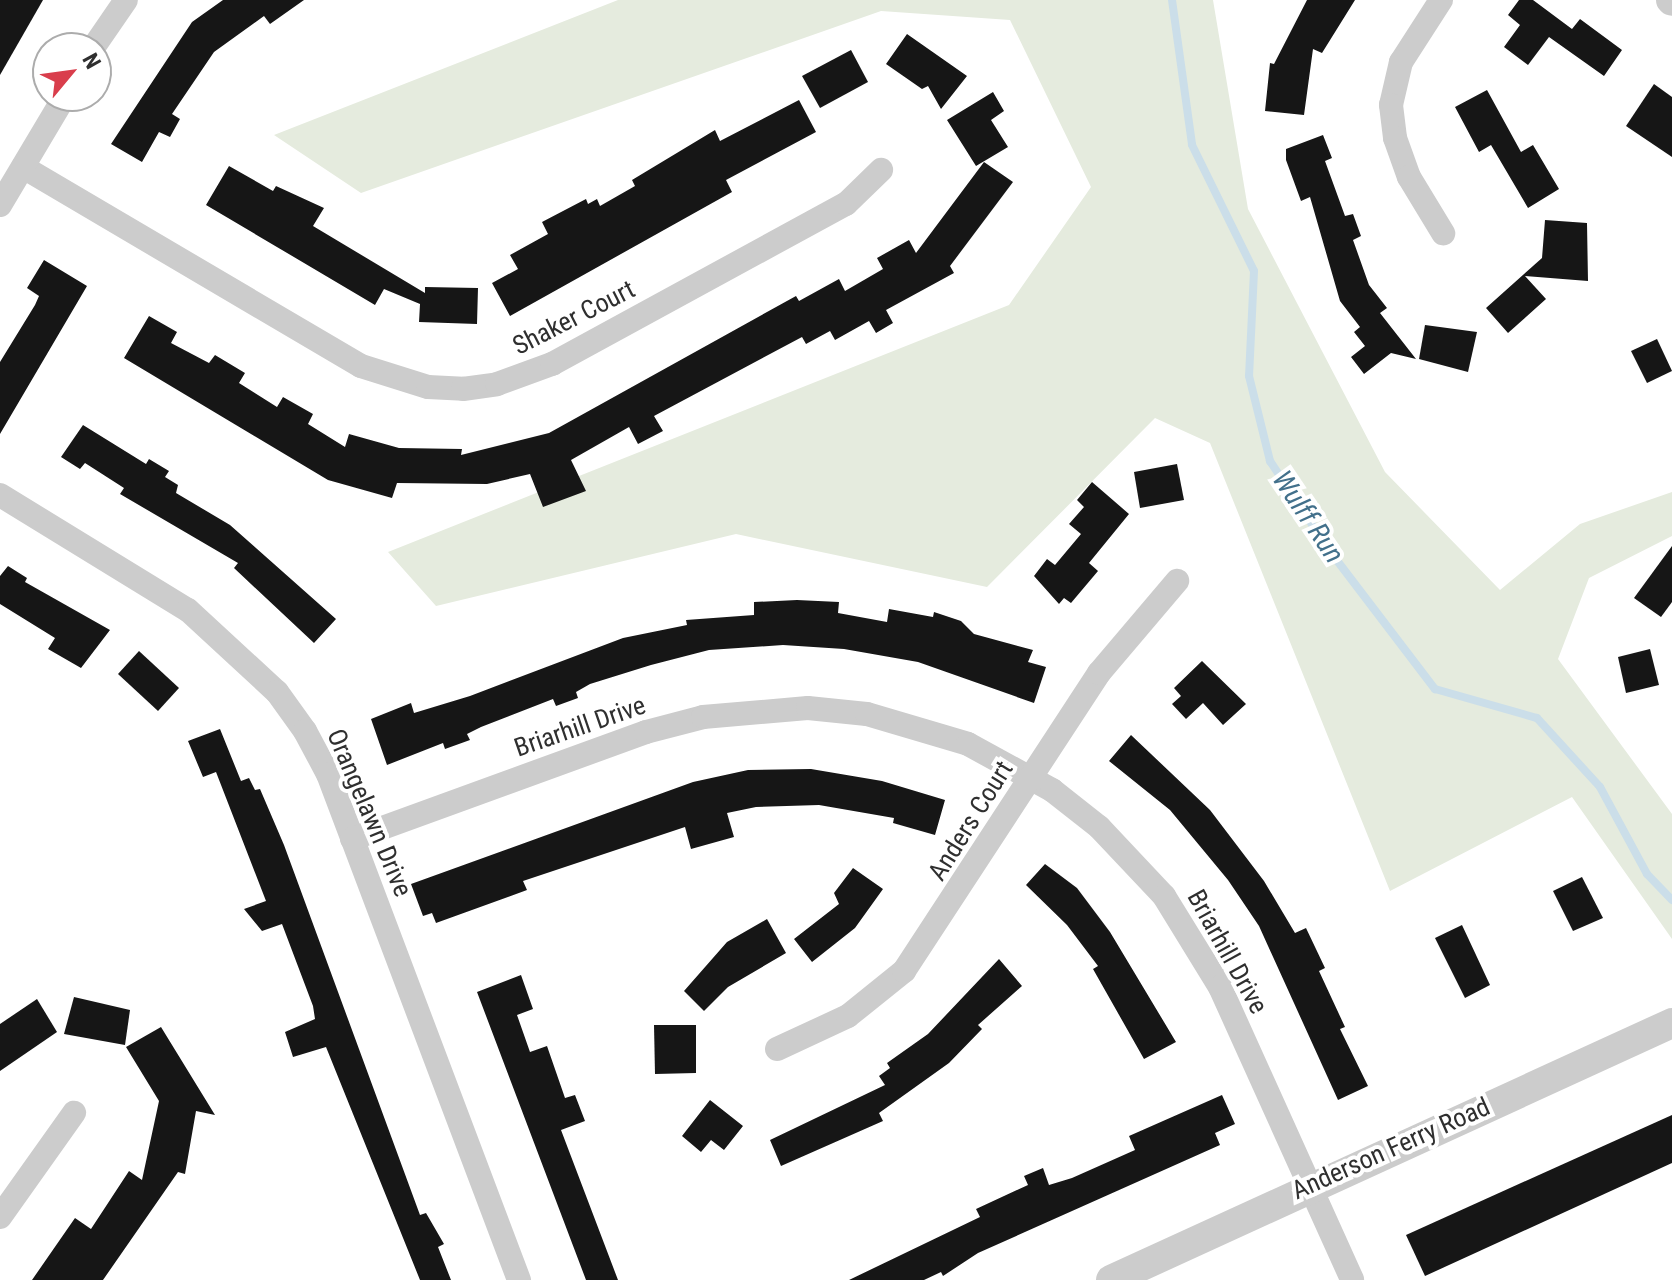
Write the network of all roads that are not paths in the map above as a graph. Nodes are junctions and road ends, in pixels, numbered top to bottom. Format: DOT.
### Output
graph roads {
  1 [pos="126,0"];
  2 [pos="1441,0"];
  3 [pos="104,32"];
  4 [pos="56,112"];
  5 [pos="23,167"];
  6 [pos="881,170"];
  7 [pos="0,205"];
  8 [pos="1443,233"];
  9 [pos="0,495"];
  10 [pos="1177,581"];
  11 [pos="1033,776"];
  12 [pos="352,839"];
  13 [pos="1672,1023"];
  14 [pos="777,1049"];
  15 [pos="74,1113"];
  16 [pos="1309,1186"];
  17 [pos="0,1217"];
  18 [pos="519,1280"];
  19 [pos="1111,1280"];
  20 [pos="1352,1280"];
  1 -- 3 [label="street"];
  2 -- 8 [label="street"];
  4 -- 5 [label="street"];
  5 -- 6 [label="street, Shaker Court"];
  5 -- 7 [label="street"];
  9 -- 12 [label="street, Orangelawn Drive"];
  10 -- 11 [label="street, Anders Court"];
  11 -- 12 [label="street, Briarhill Drive"];
  11 -- 14 [label="street, Anders Court"];
  11 -- 16 [label="street, Briarhill Drive"];
  12 -- 18 [label="street, Orangelawn Drive"];
  13 -- 16 [label="street, Anderson Ferry Road"];
  15 -- 17 [label="street"];
  16 -- 19 [label="street, Anderson Ferry Road"];
  16 -- 20 [label="street, Briarhill Drive"];
}
